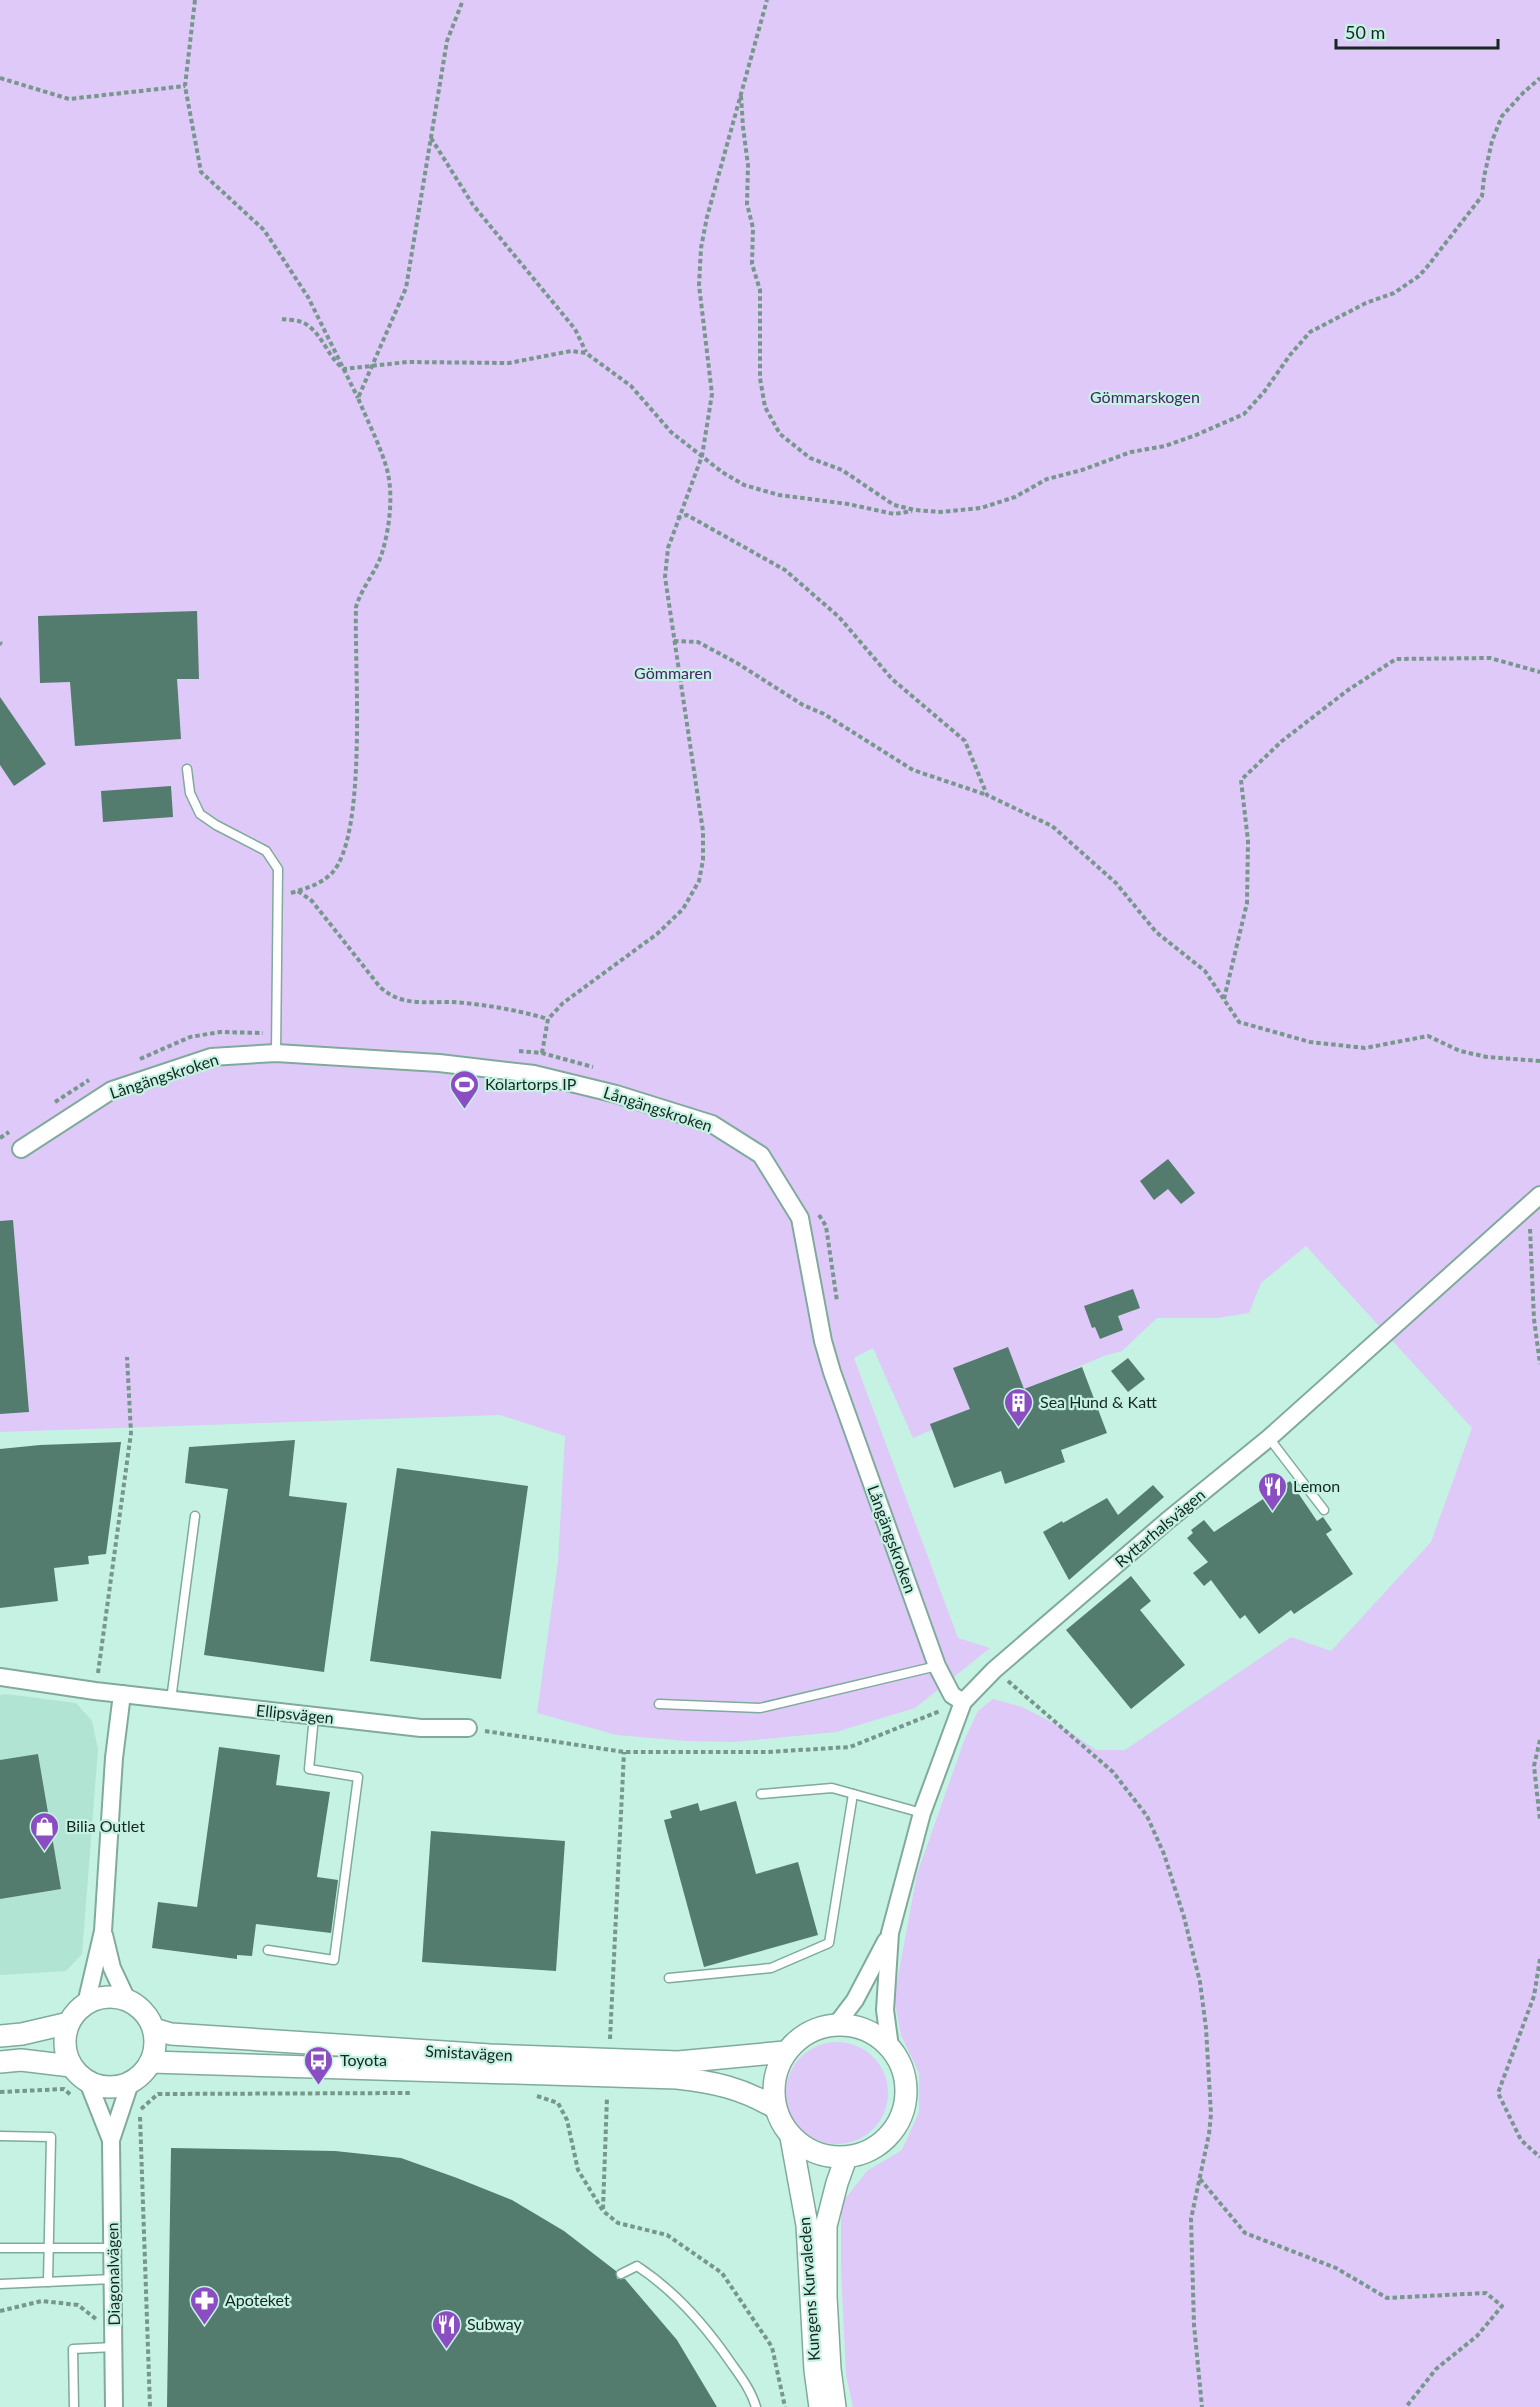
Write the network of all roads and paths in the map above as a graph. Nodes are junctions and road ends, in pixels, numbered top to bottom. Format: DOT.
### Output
graph roads {
  1 [pos="195,0"];
  2 [pos="464,0"];
  3 [pos="767,0"];
  4 [pos="0,78"];
  5 [pos="1540,78"];
  6 [pos="185,86"];
  7 [pos="741,96"];
  8 [pos="431,138"];
  9 [pos="282,319"];
  10 [pos="586,353"];
  11 [pos="372,366"];
  12 [pos="344,369"];
  13 [pos="357,398"];
  14 [pos="702,456"];
  15 [pos="915,510"];
  16 [pos="677,518"];
  17 [pos="674,641"];
  18 [pos="1540,672"];
  19 [pos="186,768"];
  20 [pos="987,795"];
  21 [pos="298,891"];
  22 [pos="278,897"];
  23 [pos="1224,999"];
  24 [pos="548,1019"];
  25 [pos="276,1033"];
  26 [pos="507,1050"];
  27 [pos="276,1053"];
  28 [pos="542,1053"];
  29 [pos="137,1060"];
  30 [pos="1540,1061"];
  31 [pos="597,1068"];
  32 [pos="94,1078"];
  33 [pos="48,1106"];
  34 [pos="10,1131"];
  35 [pos="0,1138"];
  36 [pos="21,1149"];
  37 [pos="1535,1200"];
  38 [pos="815,1207"];
  39 [pos="837,1304"];
  40 [pos="127,1357"];
  41 [pos="1540,1364"];
  42 [pos="1269,1438"];
  43 [pos="1324,1510"];
  44 [pos="195,1516"];
  45 [pos="937,1666"];
  46 [pos="994,1670"];
  47 [pos="0,1677"];
  48 [pos="95,1691"];
  49 [pos="122,1694"];
  50 [pos="171,1700"];
  51 [pos="963,1702"];
  52 [pos="659,1704"];
  53 [pos="314,1716"];
  54 [pos="468,1728"];
  55 [pos="1540,1740"];
  56 [pos="624,1752"];
  57 [pos="761,1794"];
  58 [pos="853,1794"];
  59 [pos="922,1813"];
  60 [pos="1540,1820"];
  61 [pos="103,1931"];
  62 [pos="890,1933"];
  63 [pos="268,1950"];
  64 [pos="1540,1959"];
  65 [pos="669,1978"];
  66 [pos="127,2000"];
  67 [pos="86,2004"];
  68 [pos="69,2024"];
  69 [pos="836,2025"];
  70 [pos="154,2029"];
  71 [pos="0,2036"];
  72 [pos="610,2040"];
  73 [pos="890,2047"];
  74 [pos="784,2052"];
  75 [pos="0,2062"];
  76 [pos="151,2062"];
  77 [pos="71,2066"];
  78 [pos="88,2082"];
  79 [pos="129,2083"];
  80 [pos="607,2090"];
  81 [pos="0,2092"];
  82 [pos="420,2093"];
  83 [pos="527,2093"];
  84 [pos="72,2097"];
  85 [pos="774,2107"];
  86 [pos="140,2110"];
  87 [pos="122,2111"];
  88 [pos="0,2136"];
  89 [pos="790,2137"];
  90 [pos="111,2140"];
  91 [pos="1540,2157"];
  92 [pos="846,2158"];
  93 [pos="1200,2179"];
  94 [pos="603,2211"];
  95 [pos="0,2248"];
  96 [pos="113,2248"];
  97 [pos="48,2249"];
  98 [pos="621,2274"];
  99 [pos="113,2279"];
  100 [pos="48,2282"];
  101 [pos="0,2284"];
  102 [pos="0,2312"];
  103 [pos="114,2319"];
  104 [pos="114,2347"];
  105 [pos="74,2407"];
  106 [pos="114,2407"];
  107 [pos="150,2407"];
  108 [pos="756,2407"];
  109 [pos="785,2407"];
  110 [pos="820,2407"];
  111 [pos="835,2407"];
  112 [pos="1202,2407"];
  113 [pos="1406,2407"];
  1 -- 6 [label="path"];
  2 -- 8 [label="path"];
  3 -- 7 [label="path"];
  4 -- 6 [label="path"];
  5 -- 15 [label="path"];
  6 -- 12 [label="path"];
  7 -- 14 [label="path"];
  7 -- 15 [label="path"];
  8 -- 10 [label="path"];
  8 -- 11 [label="path"];
  9 -- 12 [label="path"];
  10 -- 11 [label="path"];
  10 -- 14 [label="path"];
  11 -- 12 [label="path"];
  11 -- 13 [label="path"];
  12 -- 13 [label="path"];
  13 -- 21 [label="path"];
  14 -- 15 [label="path"];
  14 -- 16 [label="path"];
  16 -- 17 [label="path"];
  16 -- 20 [label="path"];
  17 -- 20 [label="path"];
  17 -- 24 [label="path"];
  18 -- 23 [label="path"];
  19 -- 22 [label="lane"];
  20 -- 23 [label="path"];
  21 -- 22 [label="path"];
  21 -- 24 [label="path"];
  22 -- 25 [label="lane"];
  23 -- 30 [label="path"];
  24 -- 28 [label="path"];
  25 -- 27 [label="lane"];
  25 -- 29 [label="path"];
  26 -- 28 [label="path"];
  27 -- 36 [label="street, Långängskroken"];
  27 -- 45 [label="street, Långängskroken"];
  28 -- 31 [label="path"];
  32 -- 33 [label="path"];
  34 -- 35 [label="path"];
  37 -- 41 [label="path"];
  37 -- 42 [label="street, Ryttarhalsvägen"];
  38 -- 39 [label="path"];
  40 -- 48 [label="path"];
  42 -- 43 [label="lane"];
  42 -- 46 [label="street, Ryttarhalsvägen"];
  44 -- 50 [label="lane"];
  45 -- 51 [label="street, Långängskroken"];
  45 -- 52 [label="lane"];
  46 -- 51 [label="street, Ryttarhalsvägen"];
  46 -- 93 [label="path"];
  47 -- 48 [label="street, Ellipsvägen"];
  48 -- 49 [label="street, Ellipsvägen"];
  49 -- 50 [label="street, Ellipsvägen"];
  49 -- 61 [label="street"];
  50 -- 53 [label="street, Ellipsvägen"];
  51 -- 56 [label="path"];
  51 -- 59 [label="street, Ryttarhalsvägen"];
  53 -- 54 [label="street, Ellipsvägen"];
  53 -- 63 [label="lane"];
  54 -- 56 [label="path"];
  55 -- 60 [label="path"];
  56 -- 72 [label="path"];
  57 -- 58 [label="lane"];
  58 -- 59 [label="lane"];
  58 -- 65 [label="lane"];
  59 -- 62 [label="street, Ryttarhalsvägen"];
  61 -- 66 [label="street"];
  61 -- 67 [label="street"];
  62 -- 69 [label="street, Ryttarhalsvägen"];
  62 -- 73 [label="street, Ryttarhalsvägen"];
  64 -- 91 [label="path"];
  66 -- 67 [label="street"];
  66 -- 70 [label="street"];
  67 -- 68 [label="street"];
  68 -- 71 [label="street"];
  68 -- 77 [label="street"];
  69 -- 73 [label="street"];
  69 -- 74 [label="street"];
  70 -- 74 [label="street, Smistavägen"];
  70 -- 76 [label="street"];
  73 -- 92 [label="street"];
  74 -- 85 [label="street"];
  75 -- 77 [label="street"];
  76 -- 79 [label="street"];
  76 -- 85 [label="street, Smistavägen"];
  77 -- 78 [label="street"];
  78 -- 79 [label="street"];
  78 -- 90 [label="street, Diagonalvägen"];
  79 -- 87 [label="street, Diagonalvägen"];
  80 -- 94 [label="path"];
  81 -- 84 [label="path"];
  82 -- 86 [label="path"];
  83 -- 94 [label="path"];
  85 -- 89 [label="street"];
  86 -- 87 [label="path"];
  86 -- 107 [label="path"];
  87 -- 90 [label="street, Diagonalvägen"];
  88 -- 97 [label="lane"];
  89 -- 92 [label="street"];
  89 -- 110 [label="street, Kungens Kurvaleden"];
  90 -- 96 [label="street, Diagonalvägen"];
  92 -- 111 [label="street, Kungens Kurvaleden"];
  93 -- 112 [label="path"];
  93 -- 113 [label="path"];
  94 -- 109 [label="path"];
  95 -- 97 [label="lane"];
  96 -- 97 [label="lane"];
  96 -- 99 [label="street, Diagonalvägen"];
  97 -- 100 [label="lane"];
  98 -- 108 [label="lane"];
  99 -- 100 [label="lane"];
  99 -- 103 [label="street, Diagonalvägen"];
  100 -- 101 [label="lane"];
  102 -- 103 [label="path"];
  103 -- 104 [label="street, Diagonalvägen"];
  104 -- 105 [label="lane"];
  104 -- 106 [label="street, Diagonalvägen"];
}
